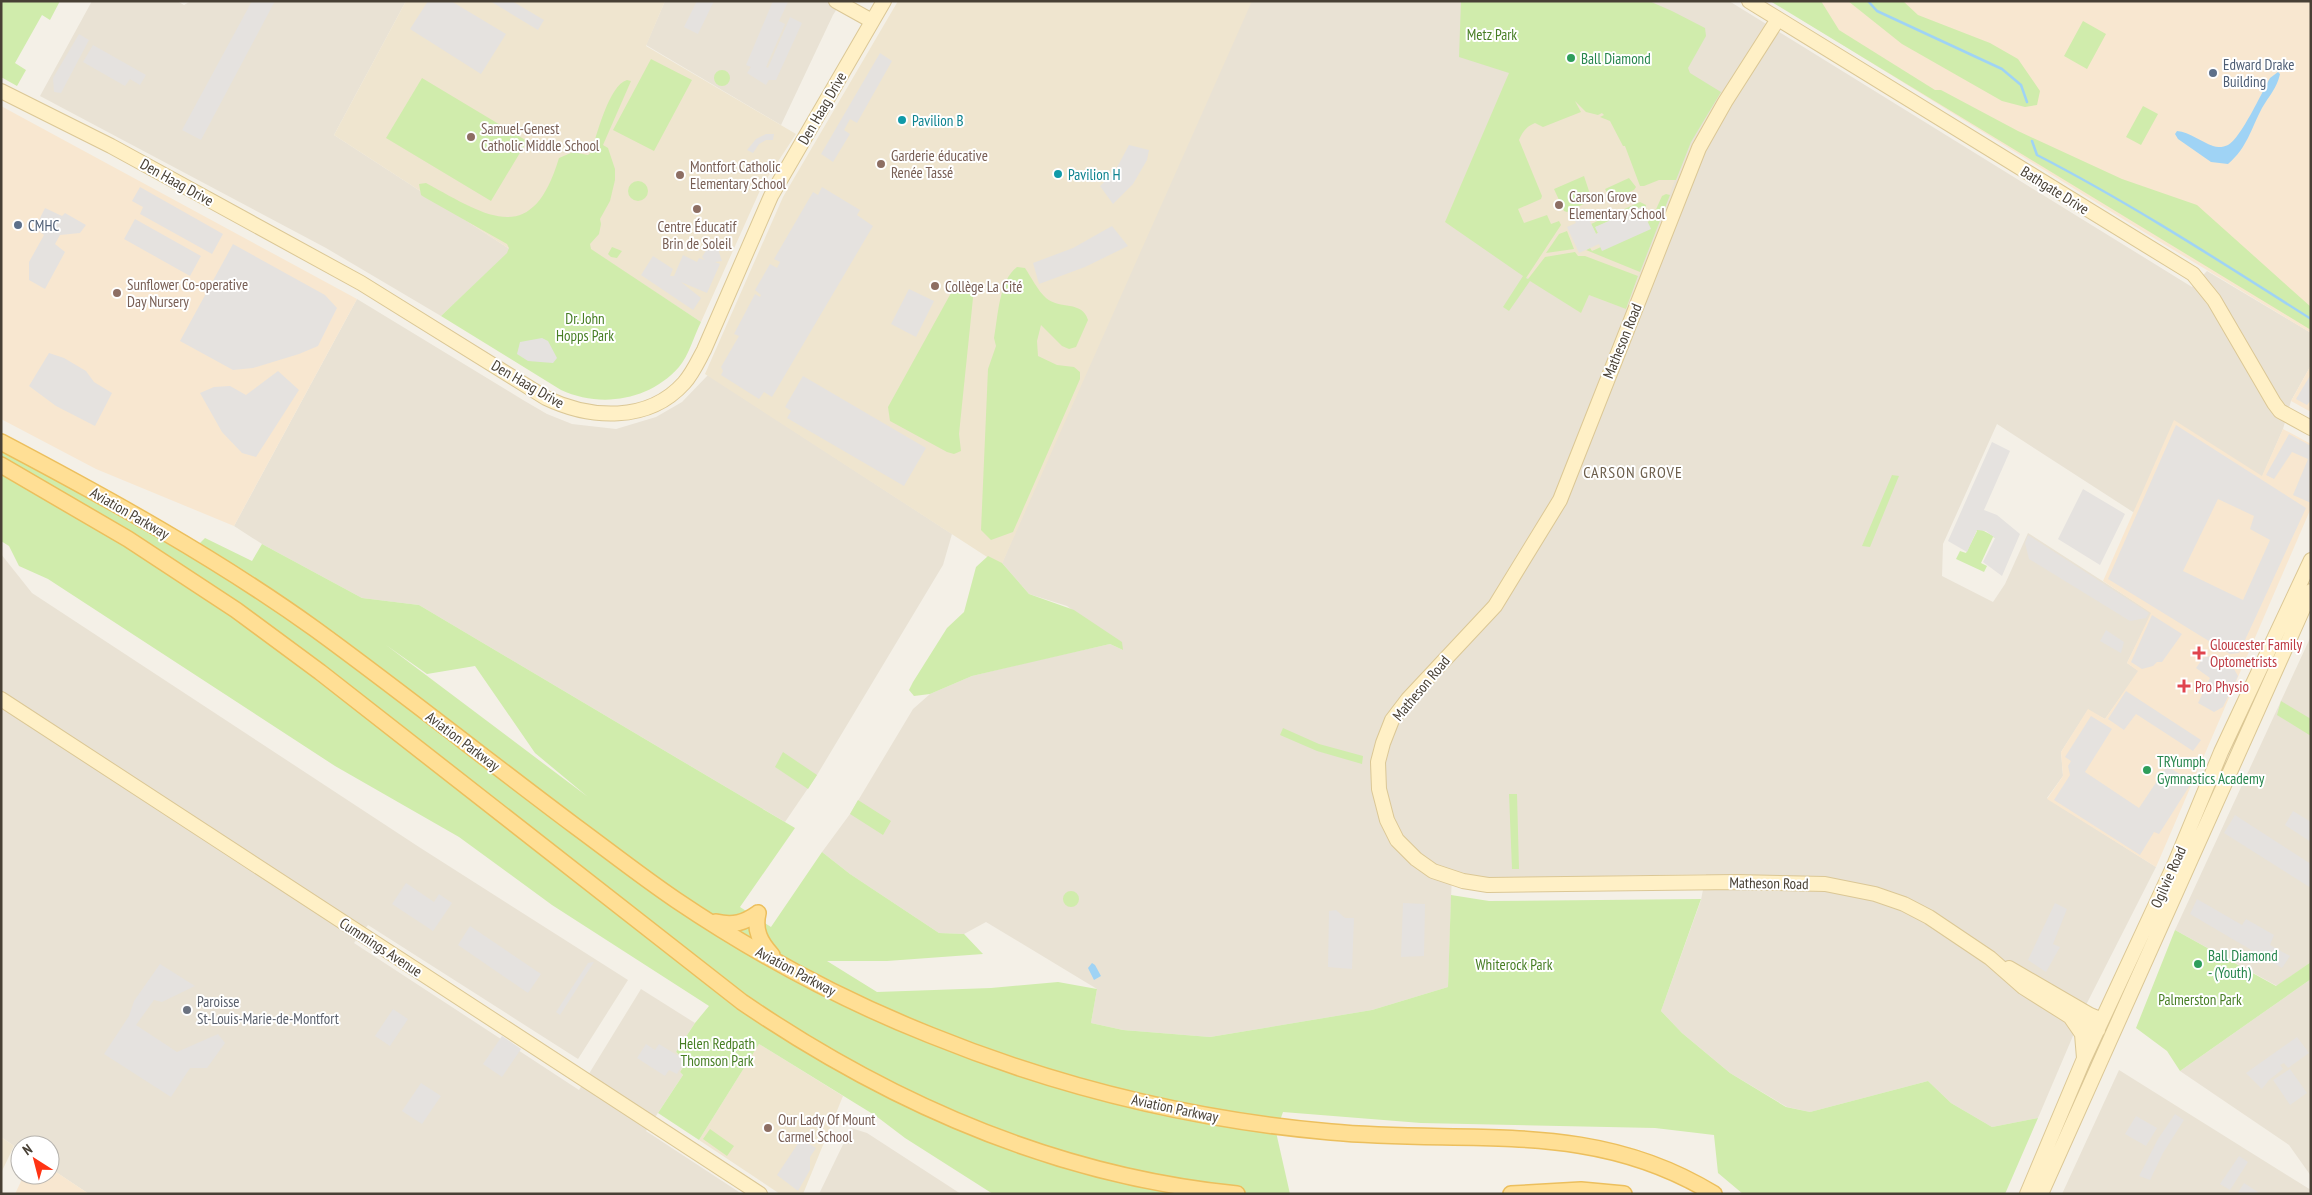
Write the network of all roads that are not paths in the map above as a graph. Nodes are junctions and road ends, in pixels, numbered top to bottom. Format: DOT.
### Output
graph roads {
  1 [pos="836,1"];
  2 [pos="884,1"];
  3 [pos="1748,1"];
  4 [pos="1778,19"];
  5 [pos="872,22"];
  6 [pos="1,90"];
  7 [pos="2311,428"];
  8 [pos="1,442"];
  9 [pos="1,465"];
  10 [pos="209,558"];
  11 [pos="2311,560"];
  12 [pos="194,581"];
  13 [pos="2311,591"];
  14 [pos="1,699"];
  15 [pos="706,920"];
  16 [pos="1990,958"];
  17 [pos="780,963"];
  18 [pos="2069,1016"];
  19 [pos="2100,1025"];
  20 [pos="2083,1061"];
  21 [pos="760,1194"];
  22 [pos="1237,1194"];
  23 [pos="1511,1194"];
  24 [pos="1624,1194"];
  25 [pos="1714,1194"];
  26 [pos="2027,1194"];
  27 [pos="2041,1194"];
  1 -- 5 [label="street"];
  2 -- 5 [label="street, Den Haag Drive"];
  3 -- 4 [label="street, Bathgate Drive"];
  4 -- 7 [label="street, Bathgate Drive"];
  4 -- 16 [label="street, Matheson Road"];
  5 -- 6 [label="street, Den Haag Drive"];
  8 -- 10 [label="main road, Aviation Parkway"];
  9 -- 12 [label="main road, Aviation Parkway"];
  10 -- 12 [label="main road"];
  10 -- 15 [label="main road, Aviation Parkway"];
  11 -- 19 [label="street, Ogilvie Road"];
  12 -- 22 [label="main road, Aviation Parkway"];
  13 -- 27 [label="street, Ogilvie Road"];
  14 -- 21 [label="street, Cummings Avenue"];
  15 -- 17 [label="main road, Aviation Parkway"];
  15 -- 17 [label="main road"];
  16 -- 18 [label="street, Matheson Road"];
  16 -- 19 [label="street, Matheson Road"];
  17 -- 25 [label="main road, Aviation Parkway"];
  18 -- 19 [label="street, Matheson Road"];
  18 -- 20 [label="street"];
  19 -- 20 [label="street, Ogilvie Road"];
  20 -- 26 [label="street, Ogilvie Road"];
  23 -- 24 [label="main road"];
}
